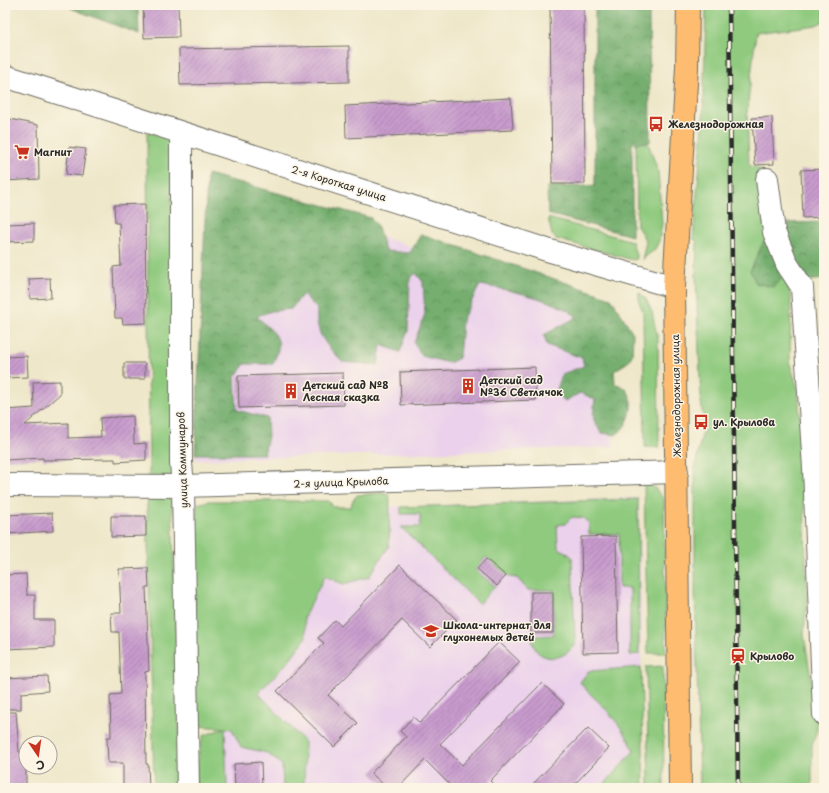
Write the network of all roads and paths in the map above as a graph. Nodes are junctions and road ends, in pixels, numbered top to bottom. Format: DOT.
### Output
graph roads {
  1 [pos="688,5"];
  2 [pos="5,76"];
  3 [pos="181,133"];
  4 [pos="766,179"];
  5 [pos="674,287"];
  6 [pos="819,467"];
  7 [pos="677,472"];
  8 [pos="5,485"];
  9 [pos="184,486"];
  10 [pos="824,714"];
  11 [pos="188,788"];
  12 [pos="680,788"];
  1 -- 5 [label="main road, Железнодорожная улица"];
  2 -- 3 [label="street, 2-я Короткая улица"];
  3 -- 5 [label="street, 2-я Короткая улица"];
  3 -- 9 [label="street, улица Коммунаров"];
  4 -- 6 [label="street"];
  5 -- 7 [label="main road, Железнодорожная улица"];
  6 -- 10 [label="street"];
  7 -- 9 [label="street, 2-я улица Крылова"];
  7 -- 12 [label="main road, Железнодорожная улица"];
  8 -- 9 [label="street, 2-я улица Крылова"];
  9 -- 11 [label="street, улица Коммунаров"];
}
